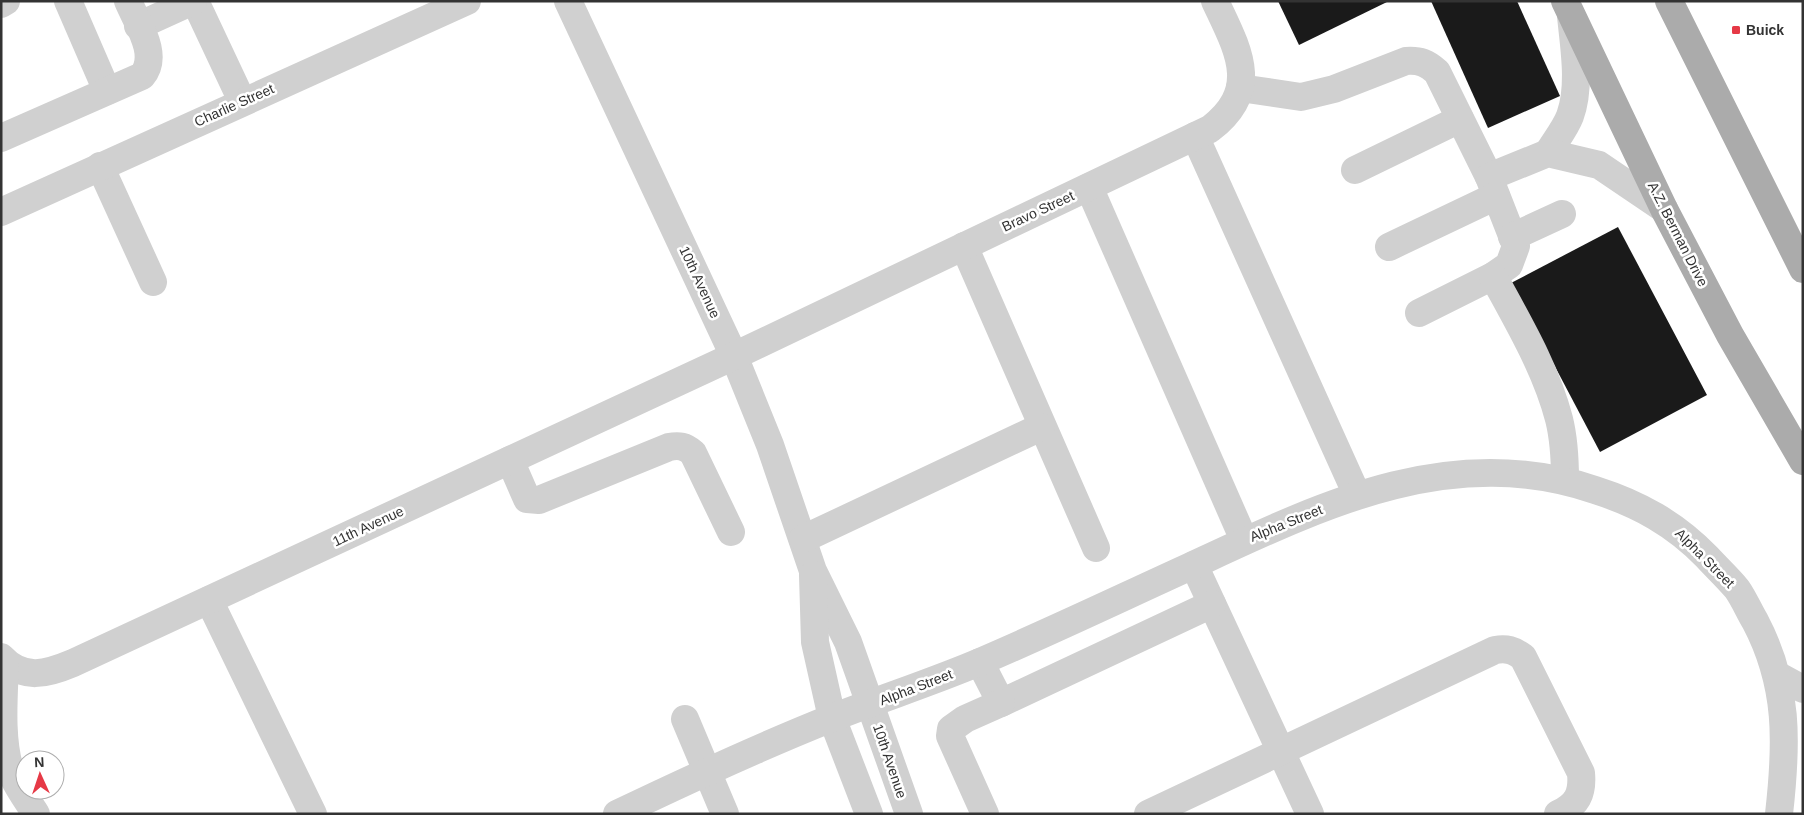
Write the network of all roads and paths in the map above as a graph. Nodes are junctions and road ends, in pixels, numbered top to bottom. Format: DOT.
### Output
graph roads {
  1 [pos="6,1"];
  2 [pos="68,1"];
  3 [pos="194,1"];
  4 [pos="467,1"];
  5 [pos="568,1"];
  6 [pos="1215,1"];
  7 [pos="1669,1"];
  8 [pos="1,4"];
  9 [pos="1568,8"];
  10 [pos="133,14"];
  11 [pos="1240,88"];
  12 [pos="107,91"];
  13 [pos="242,101"];
  14 [pos="1460,119"];
  15 [pos="1195,136"];
  16 [pos="1,138"];
  17 [pos="1548,153"];
  18 [pos="100,166"];
  19 [pos="1355,170"];
  20 [pos="1089,187"];
  21 [pos="1492,187"];
  22 [pos="1664,209"];
  23 [pos="1,212"];
  24 [pos="1562,214"];
  25 [pos="1512,237"];
  26 [pos="964,246"];
  27 [pos="1389,247"];
  28 [pos="1803,269"];
  29 [pos="1493,276"];
  30 [pos="153,282"];
  31 [pos="1419,314"];
  32 [pos="734,356"];
  33 [pos="1041,427"];
  34 [pos="510,460"];
  35 [pos="1803,461"];
  36 [pos="1566,480"];
  37 [pos="1357,495"];
  38 [pos="731,532"];
  39 [pos="803,539"];
  40 [pos="1244,540"];
  41 [pos="1096,548"];
  42 [pos="1194,565"];
  43 [pos="813,571"];
  44 [pos="209,600"];
  45 [pos="1212,604"];
  46 [pos="3,659"];
  47 [pos="980,662"];
  48 [pos="1777,675"];
  49 [pos="1803,689"];
  50 [pos="1001,703"];
  51 [pos="870,704"];
  52 [pos="832,718"];
  53 [pos="685,719"];
  54 [pos="1281,751"];
  55 [pos="707,771"];
  56 [pos="36,814"];
  57 [pos="313,814"];
  58 [pos="617,814"];
  59 [pos="725,814"];
  60 [pos="868,814"];
  61 [pos="909,814"];
  62 [pos="985,814"];
  63 [pos="1148,814"];
  64 [pos="1310,814"];
  65 [pos="1558,814"];
  66 [pos="1779,814"];
  1 -- 8 [label="lane"];
  2 -- 12 [label="lane"];
  3 -- 10 [label="lane"];
  3 -- 13 [label="lane"];
  4 -- 13 [label="lane, Charlie Street"];
  5 -- 32 [label="lane, 10th Avenue"];
  6 -- 11 [label="lane, Bravo Street"];
  7 -- 28 [label="main road"];
  9 -- 17 [label="lane"];
  9 -- 22 [label="main road, A.Z. Berman Drive"];
  10 -- 12 [label="lane"];
  11 -- 14 [label="lane"];
  11 -- 15 [label="lane, Bravo Street"];
  12 -- 16 [label="lane"];
  13 -- 18 [label="lane, Charlie Street"];
  14 -- 19 [label="lane"];
  14 -- 21 [label="lane"];
  15 -- 20 [label="lane, Bravo Street"];
  15 -- 37 [label="lane"];
  17 -- 21 [label="lane"];
  17 -- 22 [label="lane"];
  18 -- 23 [label="lane, Charlie Street"];
  18 -- 30 [label="lane"];
  20 -- 26 [label="lane, Bravo Street"];
  20 -- 40 [label="lane"];
  21 -- 25 [label="lane"];
  21 -- 27 [label="lane"];
  22 -- 35 [label="main road, A.Z. Berman Drive"];
  24 -- 25 [label="lane"];
  25 -- 29 [label="lane"];
  26 -- 32 [label="lane, Bravo Street"];
  26 -- 33 [label="lane"];
  29 -- 31 [label="lane"];
  29 -- 36 [label="lane"];
  32 -- 34 [label="lane, 11th Avenue"];
  32 -- 39 [label="lane, 10th Avenue"];
  33 -- 39 [label="lane"];
  33 -- 41 [label="lane"];
  34 -- 38 [label="lane"];
  34 -- 44 [label="lane, 11th Avenue"];
  36 -- 37 [label="lane, Alpha Street"];
  36 -- 48 [label="lane, Alpha Street"];
  37 -- 40 [label="lane, Alpha Street"];
  39 -- 43 [label="lane, 10th Avenue"];
  40 -- 42 [label="lane, Alpha Street"];
  42 -- 45 [label="lane"];
  42 -- 47 [label="lane, Alpha Street"];
  43 -- 51 [label="lane, 10th Avenue"];
  43 -- 52 [label="lane, 10th Avenue"];
  44 -- 46 [label="lane, 11th Avenue"];
  44 -- 57 [label="lane"];
  45 -- 50 [label="lane"];
  45 -- 54 [label="lane"];
  46 -- 56 [label="lane"];
  47 -- 50 [label="lane"];
  47 -- 51 [label="lane, Alpha Street"];
  48 -- 49 [label="lane"];
  48 -- 66 [label="lane, Alpha Street"];
  50 -- 62 [label="lane"];
  51 -- 52 [label="lane, Alpha Street"];
  51 -- 61 [label="lane, 10th Avenue"];
  52 -- 55 [label="lane, Alpha Street"];
  52 -- 60 [label="lane, 10th Avenue"];
  53 -- 55 [label="lane"];
  54 -- 63 [label="lane"];
  54 -- 64 [label="lane"];
  54 -- 65 [label="lane"];
  55 -- 58 [label="lane, Alpha Street"];
  55 -- 59 [label="lane"];
}
